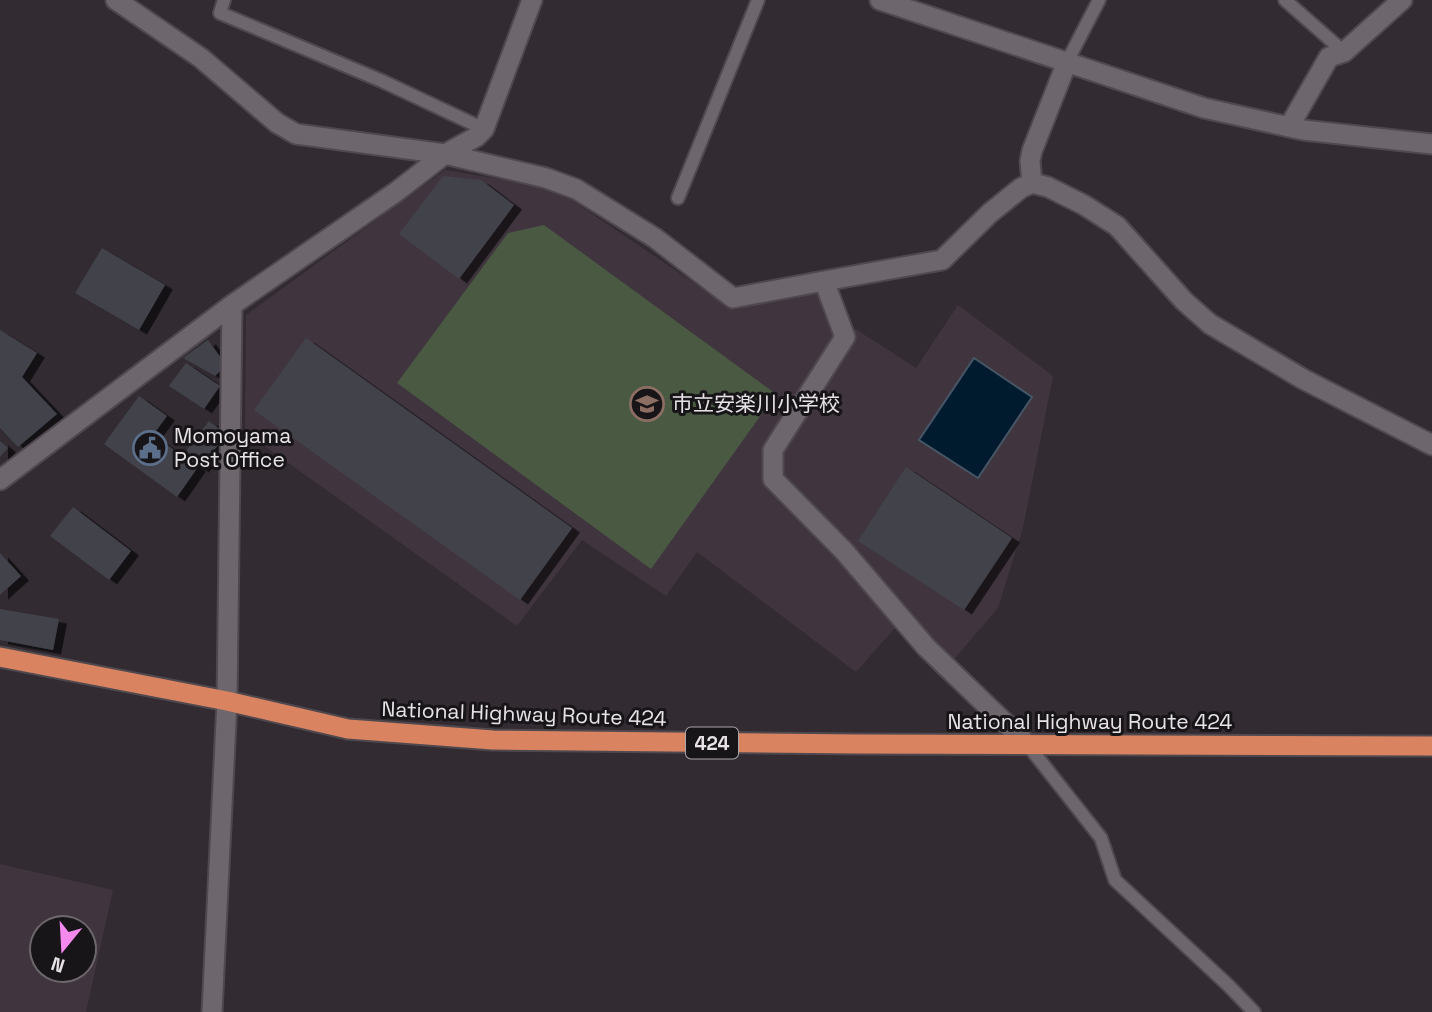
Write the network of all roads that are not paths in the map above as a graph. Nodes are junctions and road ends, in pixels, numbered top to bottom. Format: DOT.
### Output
graph roads {
  1 [pos="116,0"];
  2 [pos="224,0"];
  3 [pos="532,0"];
  4 [pos="758,0"];
  5 [pos="880,0"];
  6 [pos="1098,0"];
  7 [pos="1285,0"];
  8 [pos="1402,0"];
  9 [pos="1344,52"];
  10 [pos="1067,62"];
  11 [pos="1289,127"];
  12 [pos="484,129"];
  13 [pos="1432,144"];
  14 [pos="445,154"];
  15 [pos="1032,183"];
  16 [pos="678,198"];
  17 [pos="824,281"];
  18 [pos="232,305"];
  19 [pos="1432,445"];
  20 [pos="0,480"];
  21 [pos="0,657"];
  22 [pos="227,701"];
  23 [pos="1027,744"];
  24 [pos="1432,746"];
  25 [pos="212,1012"];
  26 [pos="1254,1012"];
  1 -- 14 [label="street"];
  2 -- 12 [label="lane"];
  3 -- 12 [label="street"];
  4 -- 16 [label="lane"];
  5 -- 10 [label="street"];
  6 -- 10 [label="lane"];
  7 -- 9 [label="lane"];
  8 -- 9 [label="street"];
  9 -- 11 [label="street"];
  10 -- 11 [label="street"];
  10 -- 15 [label="street"];
  11 -- 13 [label="street"];
  12 -- 14 [label="street"];
  14 -- 17 [label="street"];
  14 -- 18 [label="street"];
  15 -- 17 [label="street"];
  15 -- 19 [label="street"];
  17 -- 23 [label="street"];
  18 -- 20 [label="street"];
  18 -- 22 [label="street"];
  21 -- 22 [label="highway, National Highway Route 424 / 424"];
  22 -- 23 [label="highway, National Highway Route 424 / 424"];
  22 -- 25 [label="street"];
  23 -- 24 [label="highway, National Highway Route 424 / 424"];
  23 -- 26 [label="lane"];
}
